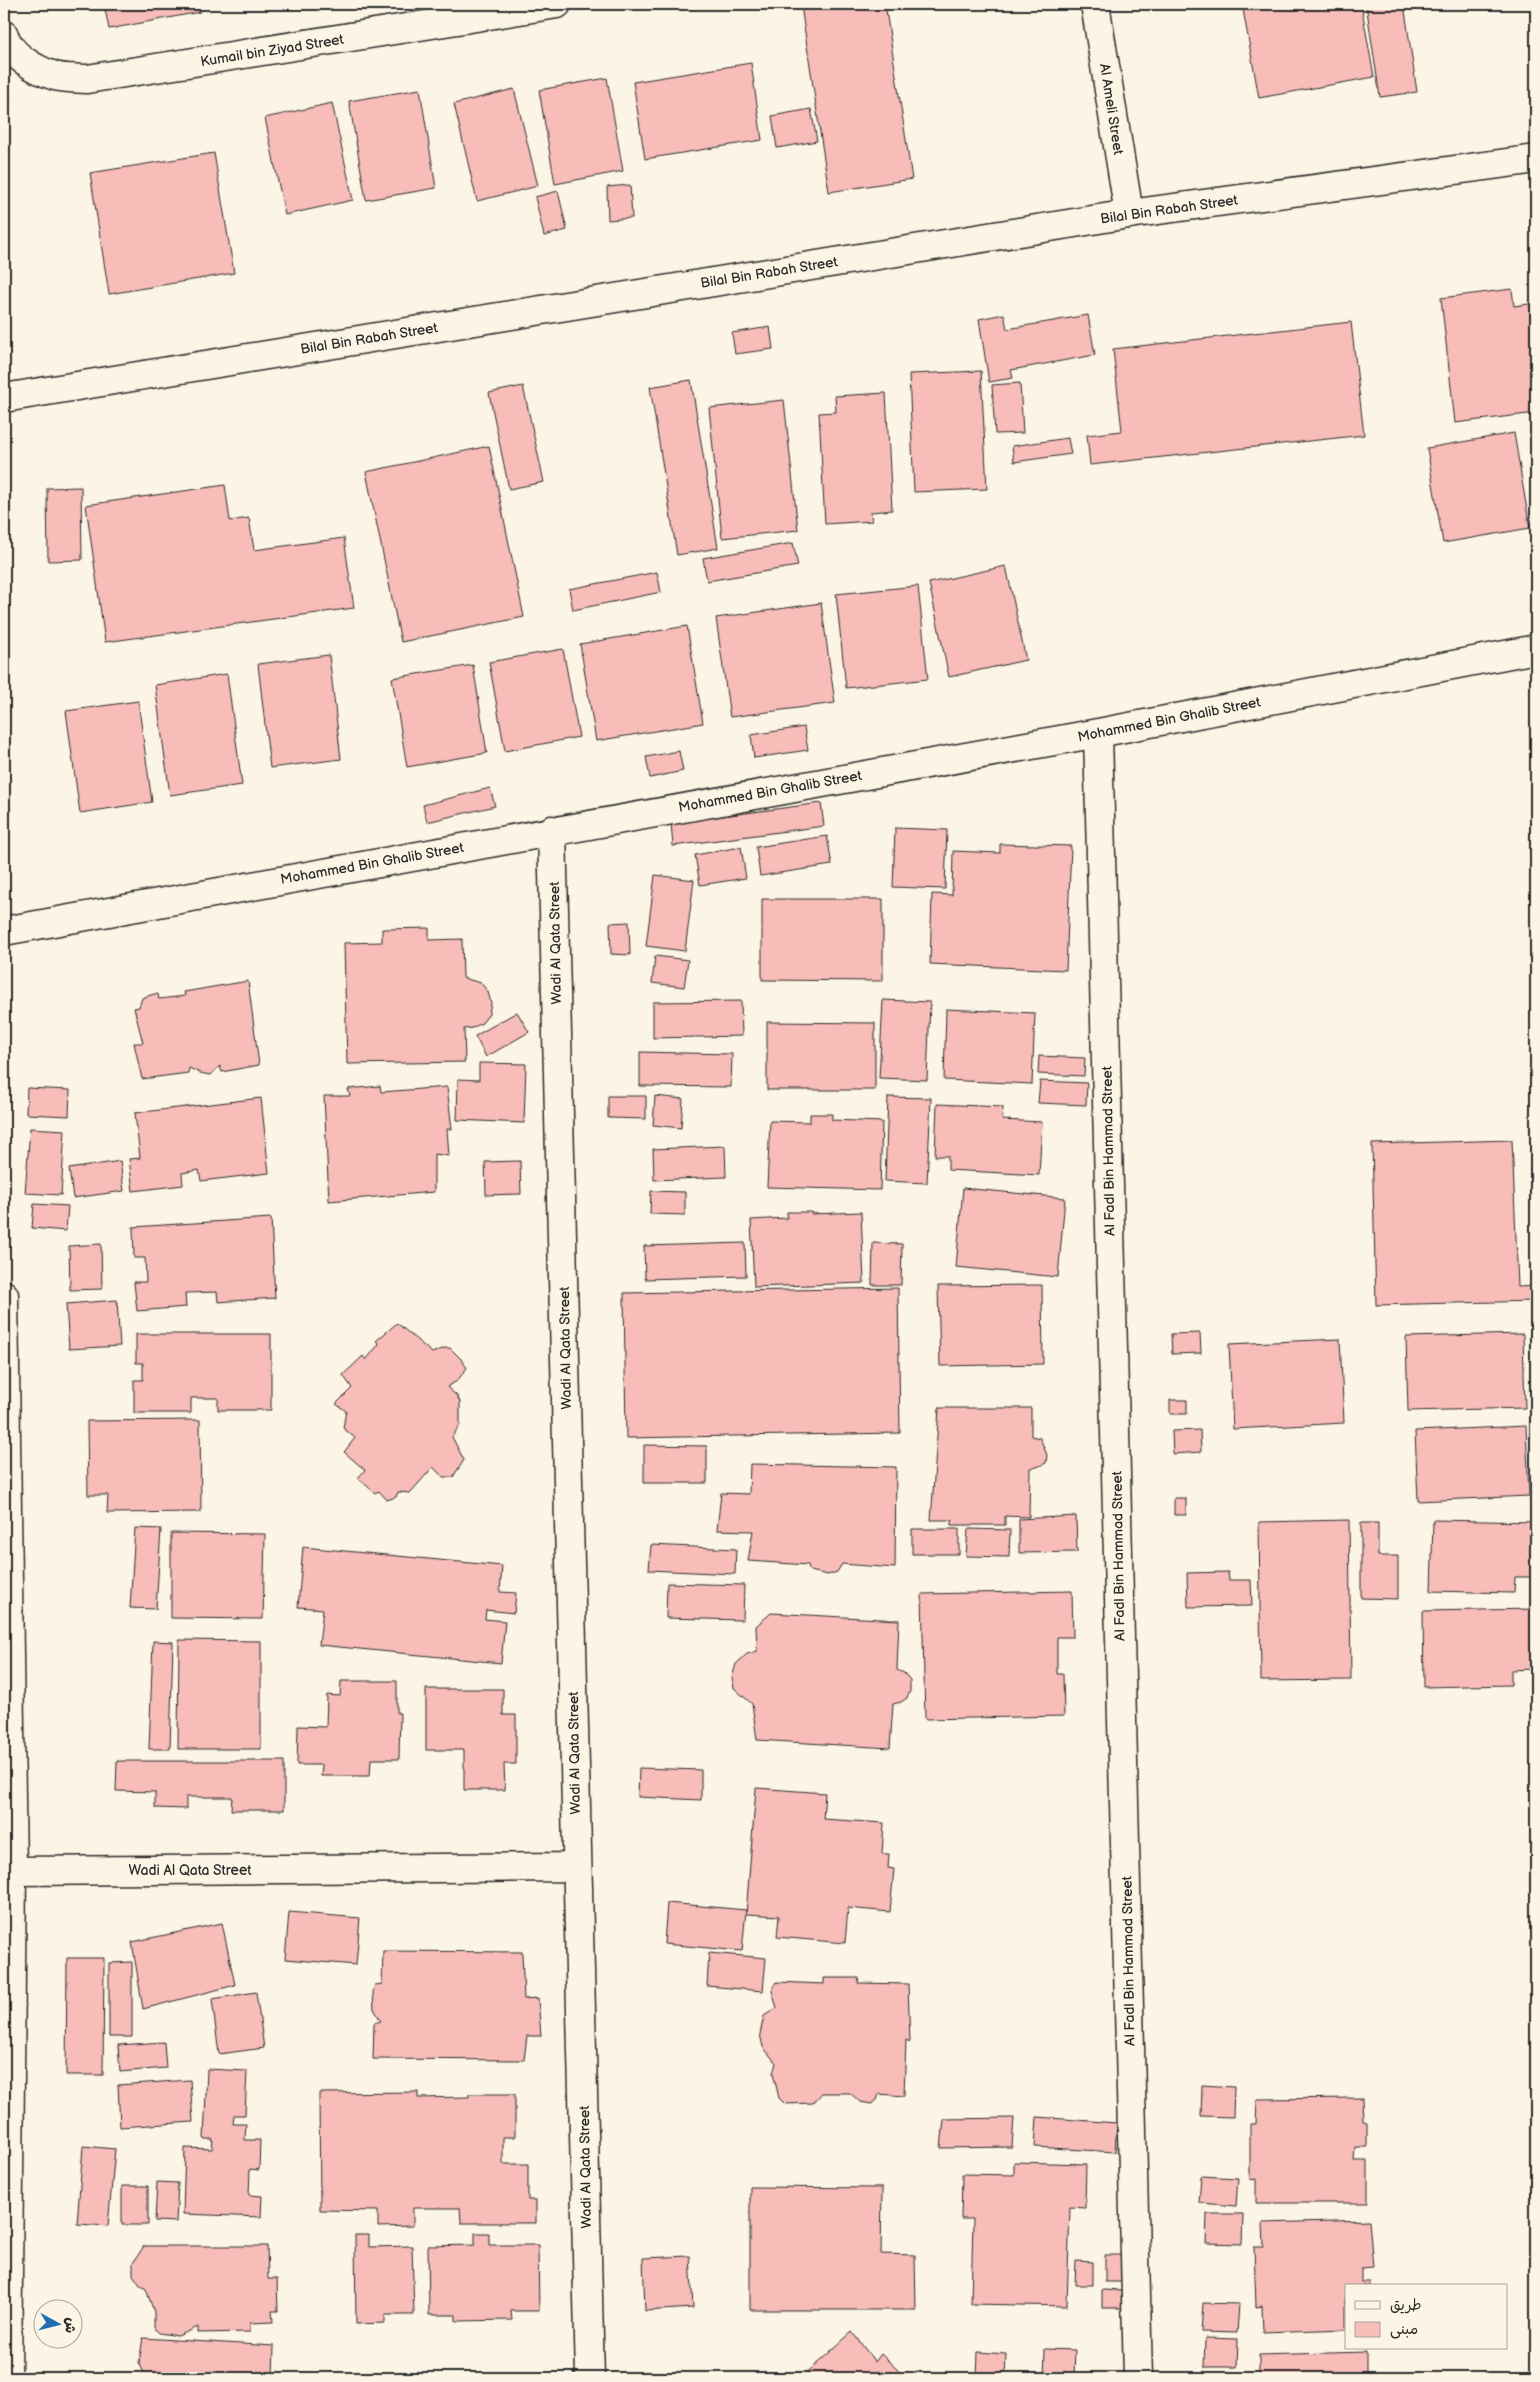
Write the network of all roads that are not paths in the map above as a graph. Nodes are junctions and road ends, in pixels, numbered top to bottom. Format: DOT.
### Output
graph roads {
  1 [pos="557,4"];
  2 [pos="1095,4"];
  3 [pos="4,35"];
  4 [pos="1536,160"];
  5 [pos="1128,214"];
  6 [pos="4,398"];
  7 [pos="1536,649"];
  8 [pos="1098,733"];
  9 [pos="552,830"];
  10 [pos="4,931"];
  11 [pos="4,1296"];
  12 [pos="577,1867"];
  13 [pos="12,1871"];
  14 [pos="7,2378"];
  15 [pos="590,2378"];
  16 [pos="1138,2378"];
  1 -- 3 [label="street, Kumail bin Ziyad Street"];
  2 -- 5 [label="street, Al Ameli Street"];
  4 -- 5 [label="street, Bilal Bin Rabah Street"];
  5 -- 6 [label="street, Bilal Bin Rabah Street"];
  7 -- 8 [label="street, Mohammed Bin Ghalib Street"];
  8 -- 9 [label="street, Mohammed Bin Ghalib Street"];
  8 -- 16 [label="street, Al Fadl Bin Hammad Street"];
  9 -- 10 [label="street, Mohammed Bin Ghalib Street"];
  9 -- 12 [label="street, Wadi Al Qata Street"];
  11 -- 13 [label="street"];
  12 -- 13 [label="street, Wadi Al Qata Street"];
  12 -- 15 [label="street, Wadi Al Qata Street"];
  13 -- 14 [label="street"];
}
